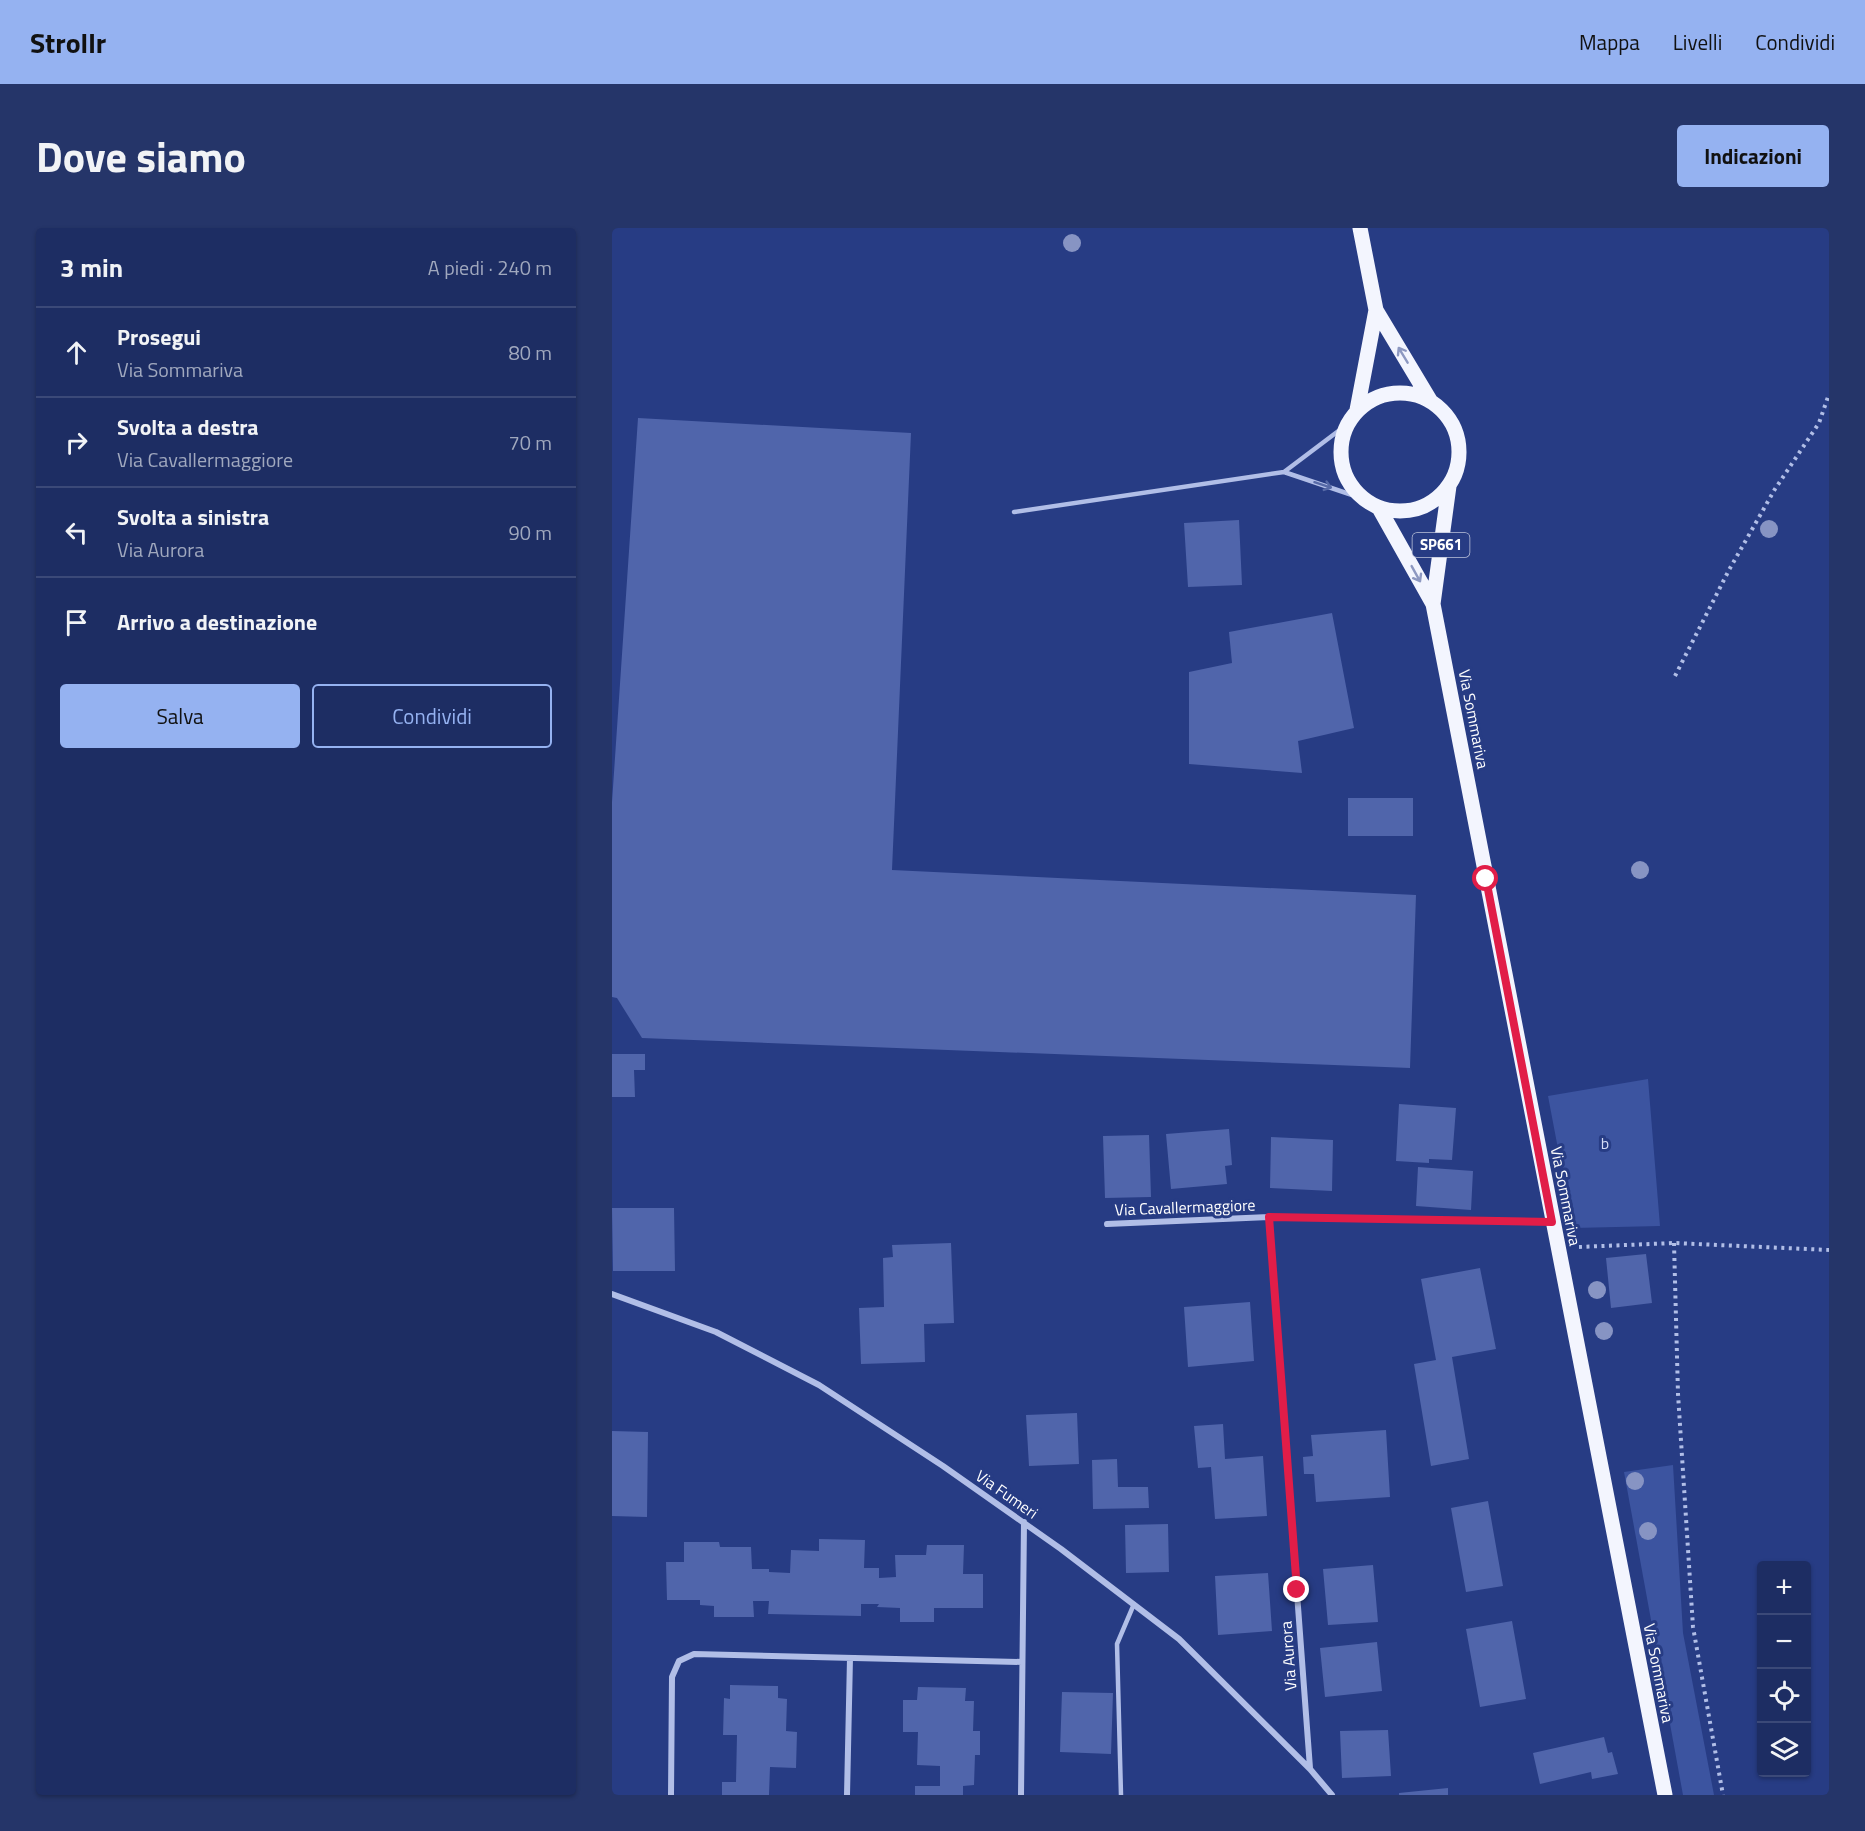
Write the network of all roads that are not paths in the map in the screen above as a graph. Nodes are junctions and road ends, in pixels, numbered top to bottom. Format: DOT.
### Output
graph roads {
  1 [pos="1360,228"];
  2 [pos="1376,310"];
  3 [pos="1430,400"];
  4 [pos="1357,410"];
  5 [pos="1346,426"];
  6 [pos="1284,472"];
  7 [pos="1449,486"];
  8 [pos="1361,498"];
  9 [pos="1379,508"];
  10 [pos="1014,512"];
  11 [pos="1433,604"];
  12 [pos="1269,1217"];
  13 [pos="1552,1222"];
  14 [pos="1107,1224"];
  15 [pos="612,1294"];
  16 [pos="1024,1522"];
  17 [pos="1134,1604"];
  18 [pos="850,1658"];
  19 [pos="1022,1662"];
  20 [pos="1310,1769"];
  21 [pos="671,1795"];
  22 [pos="847,1795"];
  23 [pos="1021,1795"];
  24 [pos="1121,1795"];
  25 [pos="1332,1795"];
  26 [pos="1665,1795"];
  1 -- 2 [label="main road"];
  3 -- 2 [label="main road, one-way"];
  2 -- 4 [label="main road"];
  3 -- 4 [label="main road"];
  3 -- 7 [label="main road"];
  4 -- 5 [label="main road"];
  5 -- 6 [label="lane"];
  5 -- 8 [label="main road"];
  6 -- 8 [label="lane, one-way"];
  6 -- 10 [label="lane"];
  7 -- 9 [label="main road"];
  7 -- 11 [label="main road, Via Sommariva / SP661"];
  8 -- 9 [label="main road"];
  9 -- 11 [label="main road, Via Sommariva / SP661, one-way"];
  11 -- 13 [label="main road, Via Sommariva / SP661"];
  12 -- 13 [label="street, Via Cavallermaggiore"];
  12 -- 14 [label="street, Via Cavallermaggiore"];
  12 -- 20 [label="street, Via Aurora"];
  13 -- 26 [label="main road, Via Sommariva / SP661"];
  15 -- 16 [label="street, Via Fumeri"];
  16 -- 17 [label="street, Via Fumeri"];
  16 -- 19 [label="street"];
  17 -- 20 [label="street, Via Fumeri"];
  17 -- 24 [label="lane"];
  18 -- 19 [label="street"];
  18 -- 21 [label="street"];
  18 -- 22 [label="street"];
  19 -- 23 [label="street"];
  20 -- 25 [label="street, Via Fumeri"];
}
